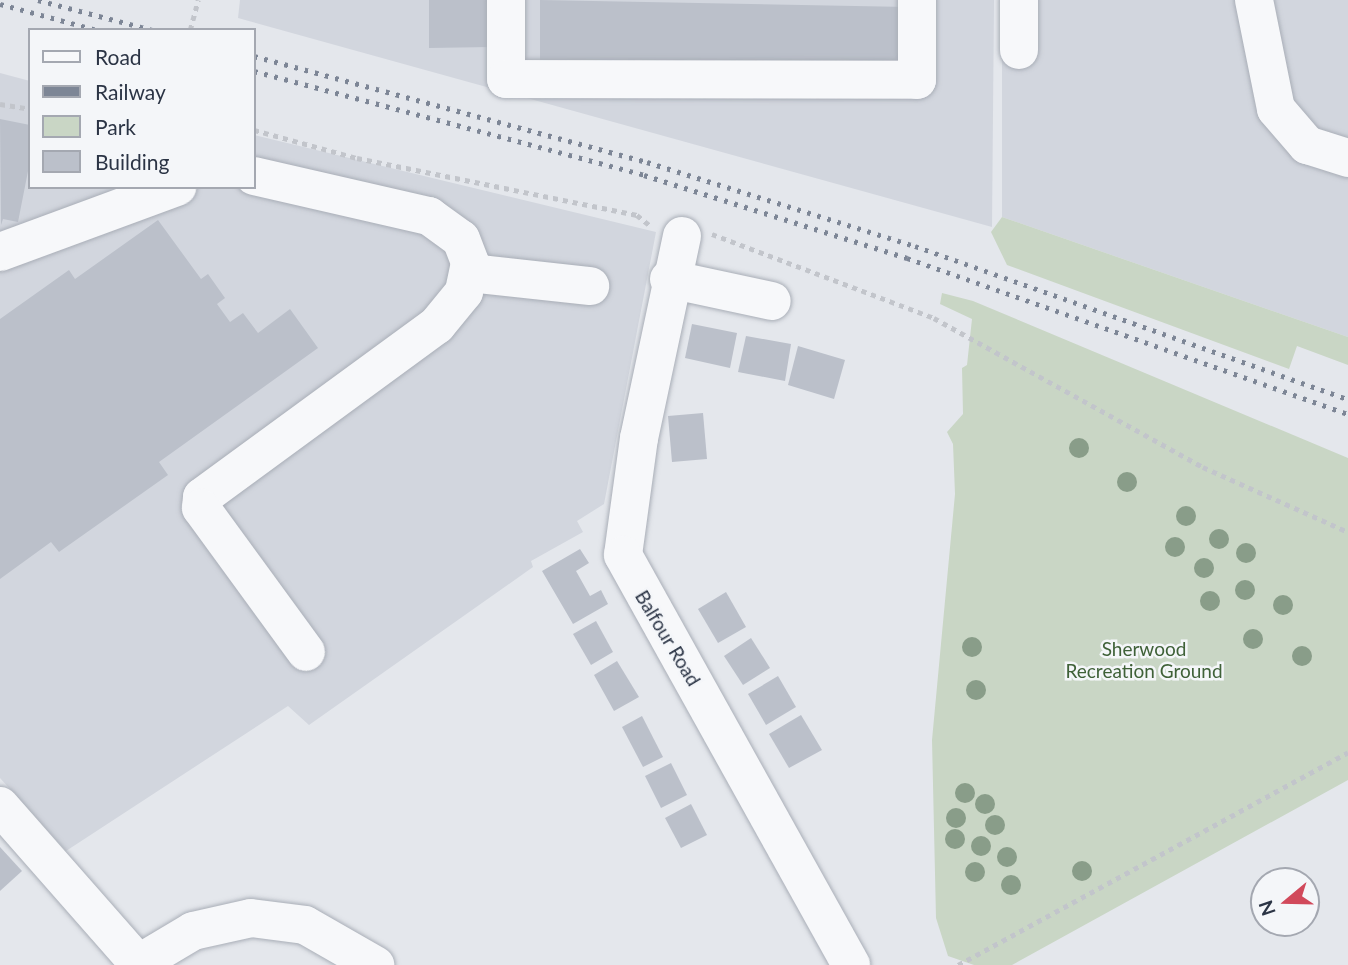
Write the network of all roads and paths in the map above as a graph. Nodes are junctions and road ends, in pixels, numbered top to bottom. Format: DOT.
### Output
graph roads {
  1 [pos="198,0"];
  2 [pos="506,0"];
  3 [pos="917,0"];
  4 [pos="1019,0"];
  5 [pos="1254,0"];
  6 [pos="191,28"];
  7 [pos="1019,50"];
  8 [pos="0,104"];
  9 [pos="28,108"];
  10 [pos="256,131"];
  11 [pos="1348,158"];
  12 [pos="256,176"];
  13 [pos="172,189"];
  14 [pos="681,233"];
  15 [pos="0,252"];
  16 [pos="470,274"];
  17 [pos="669,279"];
  18 [pos="590,286"];
  19 [pos="772,301"];
  20 [pos="1348,531"];
  21 [pos="306,652"];
  22 [pos="1348,752"];
  23 [pos="0,806"];
  24 [pos="137,964"];
  25 [pos="375,965"];
  26 [pos="851,965"];
  27 [pos="958,965"];
  1 -- 6 [label="path"];
  2 -- 3 [label="street"];
  4 -- 7 [label="street"];
  5 -- 11 [label="street"];
  8 -- 9 [label="path"];
  10 -- 14 [label="path"];
  12 -- 16 [label="street"];
  13 -- 15 [label="street"];
  14 -- 17 [label="street, Balfour Road"];
  14 -- 20 [label="path"];
  16 -- 18 [label="street"];
  16 -- 21 [label="street"];
  17 -- 19 [label="street"];
  17 -- 26 [label="street, Balfour Road"];
  22 -- 27 [label="path"];
  23 -- 24 [label="street"];
  24 -- 25 [label="street"];
}
